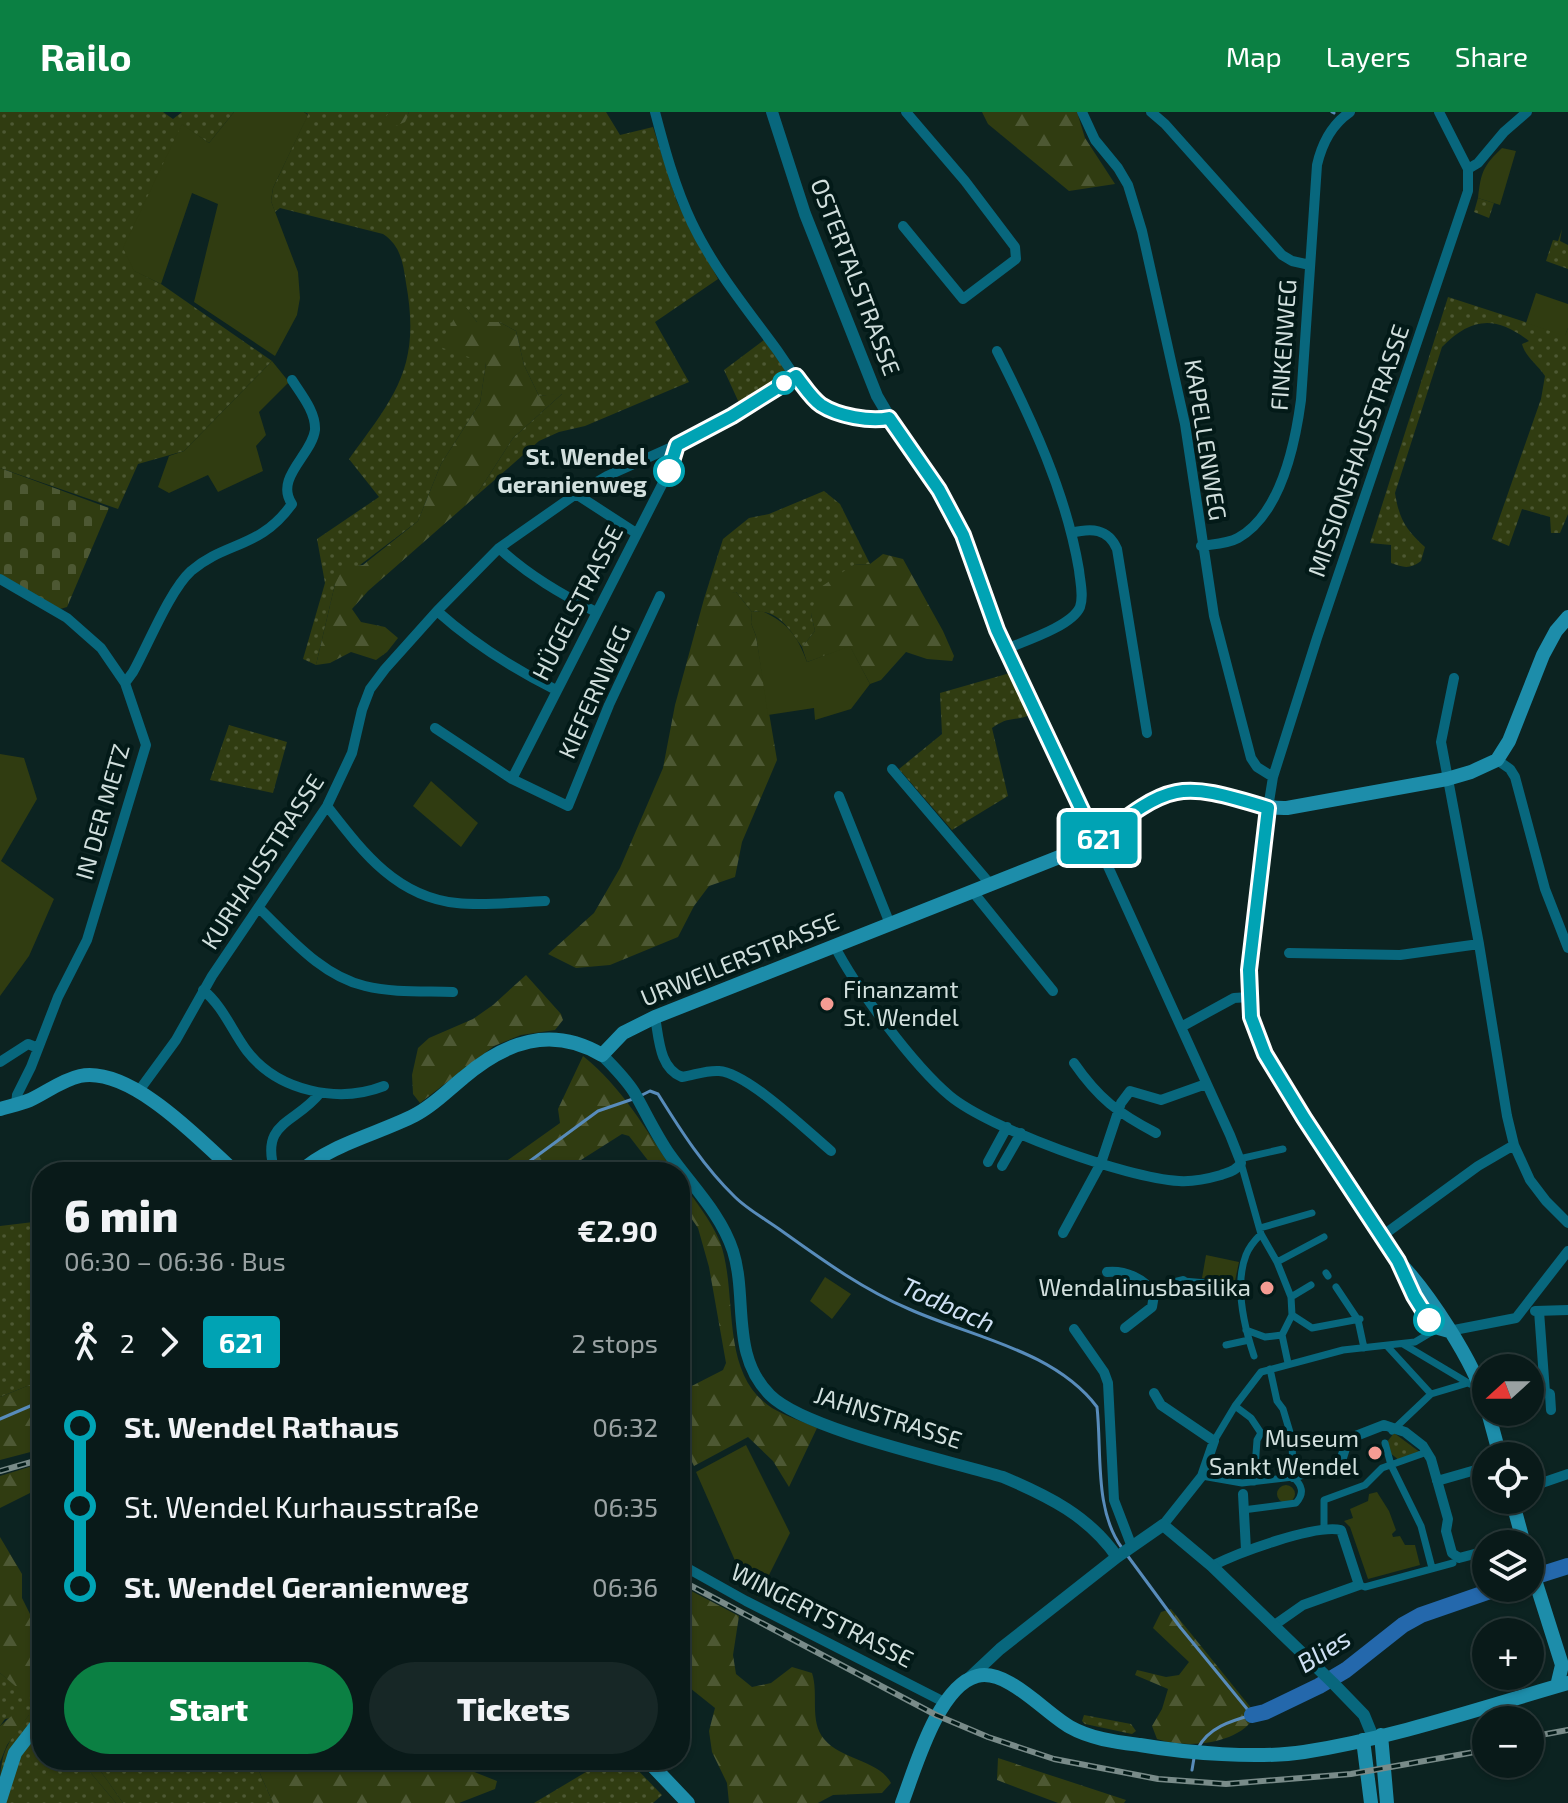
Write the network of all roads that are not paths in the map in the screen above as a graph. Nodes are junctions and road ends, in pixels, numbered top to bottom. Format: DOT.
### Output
graph roads {
  1 [pos="655,112"];
  2 [pos="772,112"];
  3 [pos="906,112"];
  4 [pos="1082,112"];
  5 [pos="1151,112"];
  6 [pos="1350,112"];
  7 [pos="1439,112"];
  8 [pos="1527,112"];
  9 [pos="1468,169"];
  10 [pos="903,226"];
  11 [pos="1310,265"];
  12 [pos="997,351"];
  13 [pos="796,376"];
  14 [pos="292,380"];
  15 [pos="889,418"];
  16 [pos="677,445"];
  17 [pos="576,494"];
  18 [pos="636,533"];
  19 [pos="1071,533"];
  20 [pos="1201,546"];
  21 [pos="499,548"];
  22 [pos="0,579"];
  23 [pos="660,596"];
  24 [pos="437,611"];
  25 [pos="596,612"];
  26 [pos="1568,617"];
  27 [pos="1006,649"];
  28 [pos="1454,678"];
  29 [pos="125,683"];
  30 [pos="556,690"];
  31 [pos="435,728"];
  32 [pos="1147,733"];
  33 [pos="1497,760"];
  34 [pos="892,769"];
  35 [pos="1273,777"];
  36 [pos="512,779"];
  37 [pos="1447,779"];
  38 [pos="839,796"];
  39 [pos="327,806"];
  40 [pos="1268,808"];
  41 [pos="1096,840"];
  42 [pos="991,885"];
  43 [pos="973,892"];
  44 [pos="545,901"];
  45 [pos="260,909"];
  46 [pos="890,924"];
  47 [pos="1479,944"];
  48 [pos="834,945"];
  49 [pos="1568,948"];
  50 [pos="1289,953"];
  51 [pos="203,990"];
  52 [pos="1053,991"];
  53 [pos="453,992"];
  54 [pos="1249,997"];
  55 [pos="655,1017"];
  56 [pos="1181,1027"];
  57 [pos="38,1048"];
  58 [pos="602,1055"];
  59 [pos="0,1062"];
  60 [pos="1074,1063"];
  61 [pos="1206,1084"];
  62 [pos="384,1086"];
  63 [pos="138,1092"];
  64 [pos="320,1093"];
  65 [pos="16,1105"];
  66 [pos="0,1109"];
  67 [pos="1118,1113"];
  68 [pos="1007,1127"];
  69 [pos="1021,1133"];
  70 [pos="1156,1133"];
  71 [pos="1514,1145"];
  72 [pos="1283,1149"];
  73 [pos="831,1151"];
  74 [pos="1240,1161"];
  75 [pos="224,1162"];
  76 [pos="273,1162"];
  77 [pos="312,1162"];
  78 [pos="675,1162"];
  79 [pos="988,1162"];
  80 [pos="1101,1163"];
  81 [pos="1002,1166"];
  82 [pos="690,1183"];
  83 [pos="1312,1213"];
  84 [pos="1568,1223"];
  85 [pos="1260,1231"];
  86 [pos="1063,1233"];
  87 [pos="1382,1236"];
  88 [pos="1324,1237"];
  89 [pos="1568,1251"];
  90 [pos="1277,1262"];
  91 [pos="1107,1272"];
  92 [pos="1183,1281"];
  93 [pos="1311,1285"];
  94 [pos="1242,1286"];
  95 [pos="1336,1287"];
  96 [pos="1151,1289"];
  97 [pos="1291,1297"];
  98 [pos="1526,1305"];
  99 [pos="1568,1310"];
  100 [pos="1539,1311"];
  101 [pos="1292,1315"];
  102 [pos="1359,1320"];
  103 [pos="1125,1328"];
  104 [pos="1473,1328"];
  105 [pos="1074,1329"];
  106 [pos="1246,1330"];
  107 [pos="1449,1331"];
  108 [pos="1430,1333"];
  109 [pos="1282,1335"];
  110 [pos="1249,1340"];
  111 [pos="1403,1344"];
  112 [pos="1226,1345"];
  113 [pos="1387,1346"];
  114 [pos="1364,1348"];
  115 [pos="1254,1356"];
  116 [pos="1288,1363"];
  117 [pos="1472,1367"];
  118 [pos="1267,1369"];
  119 [pos="1472,1375"];
  120 [pos="1472,1381"];
  121 [pos="1472,1384"];
  122 [pos="1545,1392"];
  123 [pos="1154,1393"];
  124 [pos="1431,1394"];
  125 [pos="1235,1406"];
  126 [pos="1551,1410"];
  127 [pos="1393,1430"];
  128 [pos="1261,1433"];
  129 [pos="1290,1433"];
  130 [pos="1214,1441"];
  131 [pos="1385,1443"];
  132 [pos="1427,1452"];
  133 [pos="1391,1465"];
  134 [pos="1472,1471"];
  135 [pos="1568,1474"];
  136 [pos="1202,1476"];
  137 [pos="1293,1477"];
  138 [pos="1437,1481"];
  139 [pos="1254,1482"];
  140 [pos="1544,1482"];
  141 [pos="1243,1488"];
  142 [pos="1243,1510"];
  143 [pos="1163,1525"];
  144 [pos="1324,1530"];
  145 [pos="1246,1550"];
  146 [pos="1124,1552"];
  147 [pos="1472,1555"];
  148 [pos="1452,1558"];
  149 [pos="1212,1566"];
  150 [pos="1432,1568"];
  151 [pos="690,1570"];
  152 [pos="1359,1585"];
  153 [pos="1542,1602"];
  154 [pos="1546,1615"];
  155 [pos="1273,1626"];
  156 [pos="1000,1649"];
  157 [pos="1568,1659"];
  158 [pos="990,1675"];
  159 [pos="967,1680"];
  160 [pos="1562,1685"];
  161 [pos="946,1703"];
  162 [pos="32,1731"];
  163 [pos="1373,1737"];
  164 [pos="657,1770"];
  165 [pos="0,1800"];
  166 [pos="688,1803"];
  167 [pos="902,1803"];
  168 [pos="1371,1803"];
  169 [pos="1387,1803"];
  1 -- 13 [label="street"];
  2 -- 15 [label="street, OSTERTALSTRASSE"];
  3 -- 10 [label="street"];
  4 -- 20 [label="street, KAPELLENWEG"];
  5 -- 11 [label="street"];
  6 -- 11 [label="street, FINKENWEG"];
  7 -- 9 [label="street"];
  8 -- 9 [label="street"];
  9 -- 35 [label="street, MISSIONSHAUSSTRASSE"];
  11 -- 20 [label="street, FINKENWEG"];
  12 -- 19 [label="street"];
  13 -- 15 [label="street"];
  13 -- 16 [label="street, KURHAUSSTRASSE"];
  14 -- 29 [label="street"];
  15 -- 27 [label="street, OSTERTALSTRASSE"];
  16 -- 17 [label="street, KURHAUSSTRASSE"];
  16 -- 18 [label="street, HÜGELSTRASSE"];
  17 -- 18 [label="street"];
  17 -- 21 [label="street, KURHAUSSTRASSE"];
  18 -- 25 [label="street, HÜGELSTRASSE"];
  19 -- 27 [label="street"];
  19 -- 32 [label="street"];
  20 -- 35 [label="street, KAPELLENWEG"];
  21 -- 24 [label="street, KURHAUSSTRASSE"];
  21 -- 25 [label="street"];
  22 -- 29 [label="street, IN DER METZ"];
  23 -- 36 [label="street, KIEFERNWEG"];
  24 -- 30 [label="street"];
  24 -- 39 [label="street, KURHAUSSTRASSE"];
  25 -- 30 [label="street, HÜGELSTRASSE"];
  26 -- 33 [label="main road"];
  27 -- 41 [label="street, OSTERTALSTRASSE"];
  28 -- 37 [label="street"];
  29 -- 57 [label="street, IN DER METZ"];
  30 -- 36 [label="street, HÜGELSTRASSE"];
  31 -- 36 [label="street"];
  33 -- 37 [label="main road"];
  33 -- 49 [label="street"];
  34 -- 42 [label="street"];
  35 -- 40 [label="street, MISSIONSHAUSSTRASSE"];
  37 -- 40 [label="main road"];
  37 -- 47 [label="street"];
  38 -- 46 [label="street"];
  39 -- 44 [label="street"];
  39 -- 45 [label="street, KURHAUSSTRASSE"];
  40 -- 41 [label="main road, URWEILERSTRASSE"];
  40 -- 54 [label="main road"];
  41 -- 42 [label="main road, URWEILERSTRASSE"];
  41 -- 56 [label="street"];
  42 -- 43 [label="main road, URWEILERSTRASSE"];
  43 -- 46 [label="main road, URWEILERSTRASSE"];
  43 -- 52 [label="street"];
  45 -- 51 [label="street, KURHAUSSTRASSE"];
  45 -- 53 [label="street"];
  46 -- 48 [label="main road, URWEILERSTRASSE"];
  47 -- 50 [label="street"];
  47 -- 71 [label="street"];
  48 -- 55 [label="main road, URWEILERSTRASSE"];
  48 -- 68 [label="street"];
  51 -- 63 [label="street, KURHAUSSTRASSE"];
  51 -- 64 [label="street"];
  54 -- 56 [label="street"];
  54 -- 87 [label="main road"];
  55 -- 58 [label="main road, URWEILERSTRASSE"];
  55 -- 73 [label="street"];
  56 -- 61 [label="street"];
  57 -- 59 [label="street"];
  57 -- 65 [label="street, IN DER METZ"];
  58 -- 77 [label="main road"];
  58 -- 78 [label="street, JAHNSTRASSE"];
  60 -- 67 [label="street"];
  61 -- 67 [label="street"];
  61 -- 74 [label="street"];
  62 -- 64 [label="street"];
  63 -- 65 [label="main road"];
  63 -- 75 [label="main road"];
  64 -- 76 [label="street"];
  65 -- 66 [label="main road"];
  67 -- 70 [label="street"];
  67 -- 80 [label="street"];
  68 -- 69 [label="street"];
  68 -- 79 [label="street"];
  69 -- 80 [label="street"];
  69 -- 81 [label="street"];
  71 -- 84 [label="street"];
  71 -- 87 [label="street"];
  72 -- 74 [label="street"];
  74 -- 80 [label="street"];
  74 -- 85 [label="street"];
  80 -- 86 [label="street"];
  82 -- 146 [label="street, JAHNSTRASSE"];
  83 -- 85 [label="street"];
  85 -- 90 [label="street"];
  85 -- 94 [label="street"];
  87 -- 107 [label="main road"];
  88 -- 90 [label="street"];
  89 -- 98 [label="street"];
  90 -- 97 [label="street"];
  91 -- 96 [label="street"];
  92 -- 94 [label="street"];
  92 -- 96 [label="street"];
  93 -- 97 [label="street"];
  94 -- 106 [label="street"];
  95 -- 102 [label="street"];
  96 -- 103 [label="street"];
  97 -- 101 [label="street"];
  98 -- 100 [label="street"];
  98 -- 104 [label="street"];
  99 -- 100 [label="street"];
  100 -- 122 [label="street"];
  101 -- 102 [label="street"];
  101 -- 109 [label="street"];
  102 -- 114 [label="street"];
  104 -- 107 [label="street"];
  104 -- 117 [label="street"];
  105 -- 146 [label="street"];
  106 -- 109 [label="street"];
  106 -- 110 [label="street"];
  107 -- 119 [label="main road"];
  108 -- 111 [label="street"];
  109 -- 116 [label="street"];
  110 -- 112 [label="street"];
  110 -- 115 [label="street"];
  111 -- 113 [label="street"];
  111 -- 120 [label="street"];
  113 -- 114 [label="street"];
  113 -- 124 [label="street"];
  114 -- 116 [label="street"];
  116 -- 118 [label="street"];
  118 -- 125 [label="street"];
  118 -- 129 [label="street"];
  121 -- 124 [label="street"];
  122 -- 126 [label="street"];
  123 -- 130 [label="street"];
  124 -- 127 [label="street"];
  125 -- 128 [label="street"];
  125 -- 130 [label="street"];
  127 -- 132 [label="street"];
  127 -- 137 [label="street"];
  128 -- 129 [label="street"];
  128 -- 139 [label="street"];
  129 -- 137 [label="street"];
  130 -- 136 [label="street"];
  131 -- 133 [label="street"];
  132 -- 133 [label="street"];
  132 -- 138 [label="street"];
  133 -- 144 [label="street"];
  133 -- 150 [label="street"];
  134 -- 138 [label="street"];
  135 -- 140 [label="street"];
  136 -- 141 [label="street"];
  136 -- 143 [label="street"];
  137 -- 139 [label="street"];
  137 -- 142 [label="street"];
  138 -- 148 [label="street"];
  139 -- 141 [label="street"];
  141 -- 142 [label="street"];
  142 -- 145 [label="street"];
  143 -- 146 [label="street"];
  143 -- 149 [label="street"];
  144 -- 145 [label="street"];
  144 -- 152 [label="street"];
  145 -- 149 [label="street"];
  146 -- 156 [label="street"];
  147 -- 148 [label="street"];
  148 -- 150 [label="street"];
  149 -- 155 [label="street"];
  150 -- 152 [label="street"];
  151 -- 161 [label="street, WINGERTSTRASSE"];
  152 -- 155 [label="street"];
  153 -- 154 [label="main road"];
  154 -- 157 [label="main road"];
  154 -- 160 [label="main road"];
  155 -- 163 [label="street"];
  156 -- 158 [label="street"];
  156 -- 159 [label="street"];
  158 -- 159 [label="main road"];
  158 -- 163 [label="main road"];
  159 -- 161 [label="main road"];
  160 -- 163 [label="main road"];
  161 -- 167 [label="main road"];
  162 -- 165 [label="main road"];
  163 -- 168 [label="main road"];
  163 -- 169 [label="main road"];
  164 -- 166 [label="main road"];
}
